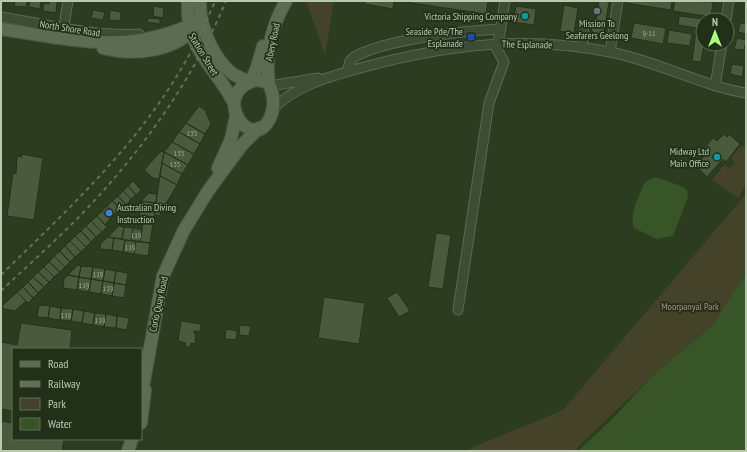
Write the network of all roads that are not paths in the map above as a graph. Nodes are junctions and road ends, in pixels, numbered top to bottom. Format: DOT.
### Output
graph roads {
  1 [pos="68,1"];
  2 [pos="188,1"];
  3 [pos="200,1"];
  4 [pos="279,1"];
  5 [pos="286,1"];
  6 [pos="505,1"];
  7 [pos="618,1"];
  8 [pos="729,1"];
  9 [pos="727,12"];
  10 [pos="1,17"];
  11 [pos="201,20"];
  12 [pos="501,29"];
  13 [pos="1,30"];
  14 [pos="189,30"];
  15 [pos="584,32"];
  16 [pos="63,33"];
  17 [pos="138,34"];
  18 [pos="496,44"];
  19 [pos="582,47"];
  20 [pos="610,52"];
  21 [pos="721,52"];
  22 [pos="347,72"];
  23 [pos="328,77"];
  24 [pos="250,82"];
  25 [pos="270,85"];
  26 [pos="715,86"];
  27 [pos="746,93"];
  28 [pos="234,103"];
  29 [pos="272,110"];
  30 [pos="236,116"];
  31 [pos="259,128"];
  32 [pos="208,191"];
  33 [pos="458,310"];
  34 [pos="145,379"];
  35 [pos="142,393"];
  36 [pos="142,417"];
  37 [pos="132,440"];
  38 [pos="138,440"];
  39 [pos="128,451"];
  40 [pos="134,451"];
  1 -- 16 [label="street"];
  2 -- 14 [label="main road, Station Street"];
  3 -- 11 [label="main road, Station Street"];
  4 -- 24 [label="main road, Abery Road"];
  5 -- 25 [label="main road, Abery Road"];
  6 -- 12 [label="street"];
  7 -- 20 [label="street"];
  8 -- 9 [label="street"];
  10 -- 16 [label="street, North Shore Road"];
  11 -- 14 [label="main road, North Shore Road"];
  11 -- 24 [label="main road, Station Street"];
  12 -- 18 [label="street"];
  12 -- 22 [label="street"];
  13 -- 16 [label="main road, North Shore Road"];
  14 -- 16 [label="main road, North Shore Road"];
  14 -- 28 [label="main road, Station Street"];
  15 -- 19 [label="street"];
  16 -- 17 [label="street, North Shore Road"];
  18 -- 19 [label="street, The Esplanade"];
  18 -- 22 [label="street, The Esplanade"];
  18 -- 33 [label="street"];
  19 -- 20 [label="street, The Esplanade"];
  20 -- 26 [label="street, The Esplanade"];
  21 -- 26 [label="street"];
  22 -- 23 [label="street, The Esplanade"];
  23 -- 25 [label="street, The Esplanade"];
  23 -- 29 [label="street, The Esplanade"];
  24 -- 25 [label="main road"];
  24 -- 28 [label="main road"];
  25 -- 29 [label="main road"];
  26 -- 27 [label="street, The Esplanade"];
  28 -- 30 [label="main road"];
  29 -- 31 [label="main road"];
  30 -- 31 [label="main road"];
  30 -- 32 [label="main road, Corio Quay Road"];
  31 -- 32 [label="main road, Corio Quay Road"];
  32 -- 34 [label="main road, Corio Quay Road"];
  34 -- 35 [label="main road, Corio Quay Road"];
  34 -- 36 [label="main road, Corio Quay Road"];
  37 -- 39 [label="main road"];
  38 -- 40 [label="main road"];
}
